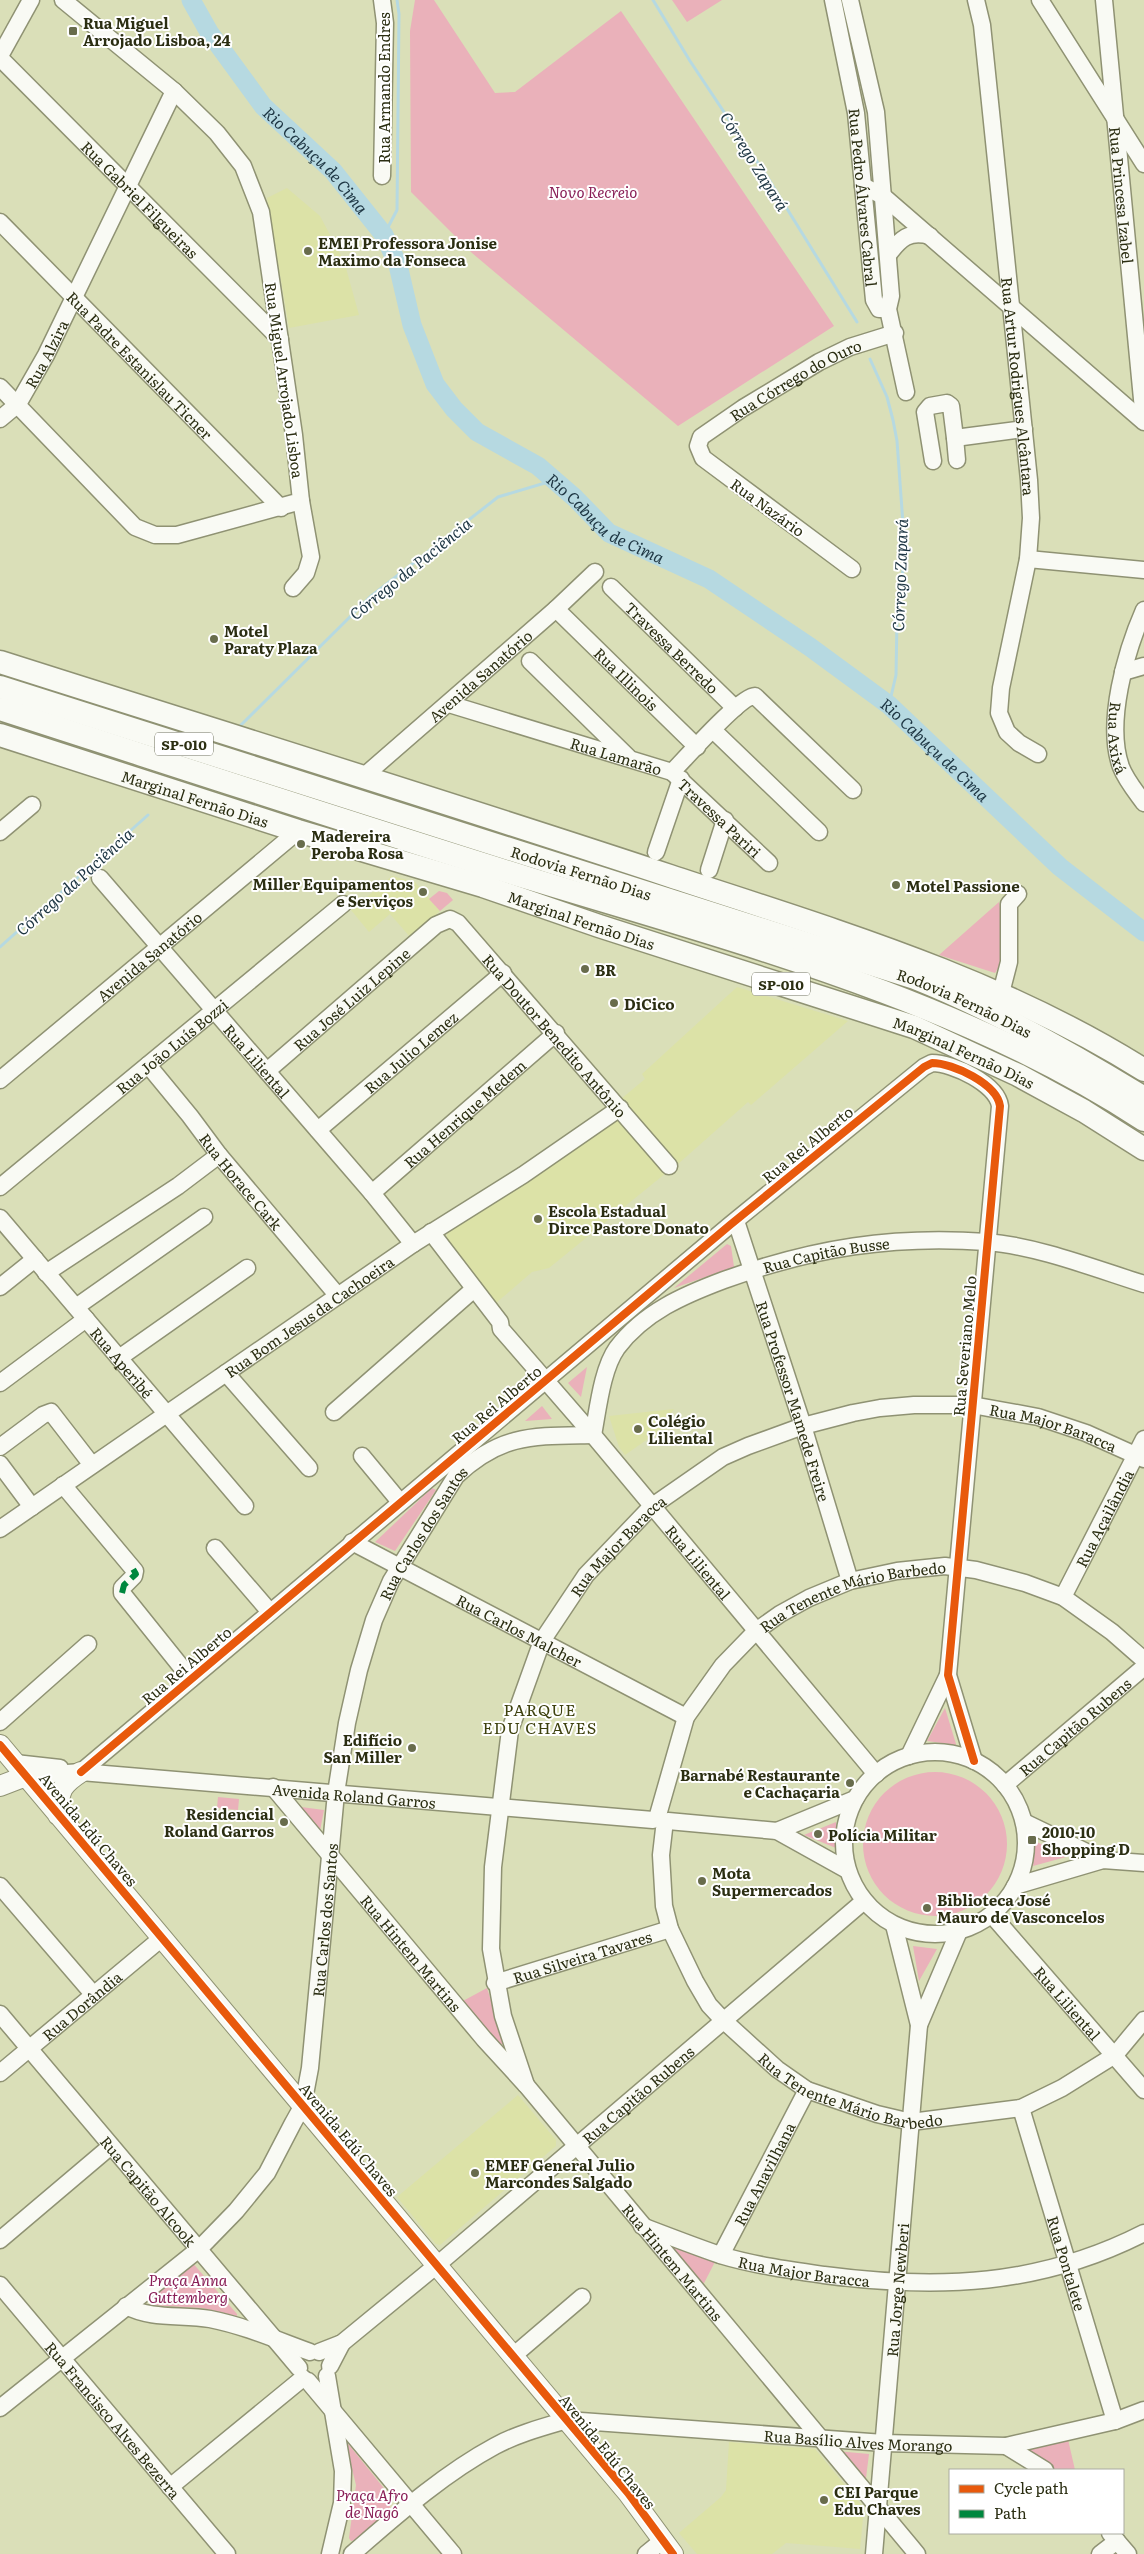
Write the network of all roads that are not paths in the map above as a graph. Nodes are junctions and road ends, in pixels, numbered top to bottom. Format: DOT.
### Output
graph roads {
  1 [pos="31,0"];
  2 [pos="63,0"];
  3 [pos="382,0"];
  4 [pos="834,0"];
  5 [pos="850,0"];
  6 [pos="976,0"];
  7 [pos="1040,0"];
  8 [pos="1104,0"];
  9 [pos="0,57"];
  10 [pos="866,72"];
  11 [pos="849,76"];
  12 [pos="174,91"];
  13 [pos="1116,119"];
  14 [pos="1144,164"];
  15 [pos="382,176"];
  16 [pos="128,186"];
  17 [pos="863,186"];
  18 [pos="883,196"];
  19 [pos="0,222"];
  20 [pos="930,236"];
  21 [pos="888,255"];
  22 [pos="73,295"];
  23 [pos="1011,305"];
  24 [pos="888,309"];
  25 [pos="894,333"];
  26 [pos="280,339"];
  27 [pos="0,387"];
  28 [pos="906,392"];
  29 [pos="18,404"];
  30 [pos="0,419"];
  31 [pos="1144,421"];
  32 [pos="1024,429"];
  33 [pos="701,437"];
  34 [pos="956,447"];
  35 [pos="301,501"];
  36 [pos="281,508"];
  37 [pos="1028,559"];
  38 [pos="852,569"];
  39 [pos="1144,570"];
  40 [pos="595,572"];
  41 [pos="610,587"];
  42 [pos="293,588"];
  43 [pos="556,609"];
  44 [pos="1144,610"];
  45 [pos="0,662"];
  46 [pos="530,662"];
  47 [pos="1144,666"];
  48 [pos="1123,672"];
  49 [pos="0,687"];
  50 [pos="449,704"];
  51 [pos="734,708"];
  52 [pos="0,709"];
  53 [pos="713,730"];
  54 [pos="0,735"];
  55 [pos="696,747"];
  56 [pos="1038,754"];
  57 [pos="632,760"];
  58 [pos="677,776"];
  59 [pos="363,777"];
  60 [pos="853,790"];
  61 [pos="1144,802"];
  62 [pos="32,806"];
  63 [pos="725,820"];
  64 [pos="298,831"];
  65 [pos="0,832"];
  66 [pos="819,832"];
  67 [pos="656,852"];
  68 [pos="769,863"];
  69 [pos="709,870"];
  70 [pos="100,878"];
  71 [pos="1018,894"];
  72 [pos="343,904"];
  73 [pos="436,925"];
  74 [pos="159,946"];
  75 [pos="503,973"];
  76 [pos="1001,993"];
  77 [pos="214,1010"];
  78 [pos="556,1033"];
  79 [pos="932,1063"];
  80 [pos="148,1065"];
  81 [pos="1144,1070"];
  82 [pos="267,1071"];
  83 [pos="0,1080"];
  84 [pos="1144,1098"];
  85 [pos="620,1108"];
  86 [pos="1144,1120"];
  87 [pos="318,1130"];
  88 [pos="1144,1149"];
  89 [pos="219,1155"];
  90 [pos="669,1166"];
  91 [pos="0,1187"];
  92 [pos="372,1193"];
  93 [pos="204,1216"];
  94 [pos="0,1218"];
  95 [pos="736,1220"];
  96 [pos="431,1232"];
  97 [pos="988,1242"];
  98 [pos="413,1244"];
  99 [pos="35,1259"];
  100 [pos="247,1268"];
  101 [pos="752,1270"];
  102 [pos="46,1272"];
  103 [pos="1144,1284"];
  104 [pos="0,1287"];
  105 [pos="474,1289"];
  106 [pos="338,1296"];
  107 [pos="81,1313"];
  108 [pos="119,1358"];
  109 [pos="226,1372"];
  110 [pos="545,1381"];
  111 [pos="0,1383"];
  112 [pos="972,1405"];
  113 [pos="334,1412"];
  114 [pos="166,1414"];
  115 [pos="803,1426"];
  116 [pos="593,1435"];
  117 [pos="1144,1439"];
  118 [pos="0,1447"];
  119 [pos="362,1456"];
  120 [pos="1140,1456"];
  121 [pos="0,1464"];
  122 [pos="92,1465"];
  123 [pos="309,1468"];
  124 [pos="63,1486"];
  125 [pos="400,1502"];
  126 [pos="245,1506"];
  127 [pos="32,1507"];
  128 [pos="651,1507"];
  129 [pos="0,1529"];
  130 [pos="352,1542"];
  131 [pos="215,1548"];
  132 [pos="399,1566"];
  133 [pos="957,1566"];
  134 [pos="850,1581"];
  135 [pos="1063,1596"];
  136 [pos="270,1612"];
  137 [pos="756,1631"];
  138 [pos="542,1642"];
  139 [pos="88,1644"];
  140 [pos="1144,1660"];
  141 [pos="1144,1667"];
  142 [pos="948,1674"];
  143 [pos="191,1679"];
  144 [pos="686,1717"];
  145 [pos="0,1722"];
  146 [pos="118,1741"];
  147 [pos="909,1756"];
  148 [pos="7,1758"];
  149 [pos="974,1761"];
  150 [pos="81,1772"];
  151 [pos="876,1774"];
  152 [pos="123,1775"];
  153 [pos="1005,1785"];
  154 [pos="0,1786"];
  155 [pos="273,1787"];
  156 [pos="336,1793"];
  157 [pos="855,1799"];
  158 [pos="499,1807"];
  159 [pos="58,1815"];
  160 [pos="1024,1822"];
  161 [pos="661,1823"];
  162 [pos="777,1831"];
  163 [pos="330,1855"];
  164 [pos="1103,1860"];
  165 [pos="1144,1863"];
  166 [pos="847,1870"];
  167 [pos="0,1886"];
  168 [pos="1016,1886"];
  169 [pos="864,1901"];
  170 [pos="992,1915"];
  171 [pos="894,1926"];
  172 [pos="670,1929"];
  173 [pos="959,1931"];
  174 [pos="163,1937"];
  175 [pos="495,1983"];
  176 [pos="93,1994"];
  177 [pos="0,2014"];
  178 [pos="723,2020"];
  179 [pos="1144,2020"];
  180 [pos="919,2025"];
  181 [pos="29,2048"];
  182 [pos="1115,2055"];
  183 [pos="0,2073"];
  184 [pos="526,2085"];
  185 [pos="807,2090"];
  186 [pos="1144,2090"];
  187 [pos="303,2104"];
  188 [pos="1021,2108"];
  189 [pos="911,2122"];
  190 [pos="111,2146"];
  191 [pos="577,2146"];
  192 [pos="642,2226"];
  193 [pos="1144,2233"];
  194 [pos="0,2240"];
  195 [pos="199,2249"];
  196 [pos="721,2255"];
  197 [pos="1067,2264"];
  198 [pos="437,2265"];
  199 [pos="897,2283"];
  200 [pos="0,2285"];
  201 [pos="582,2297"];
  202 [pos="126,2306"];
  203 [pos="273,2338"];
  204 [pos="342,2343"];
  205 [pos="314,2352"];
  206 [pos="513,2356"];
  207 [pos="61,2358"];
  208 [pos="328,2371"];
  209 [pos="303,2376"];
  210 [pos="0,2408"];
  211 [pos="1144,2410"];
  212 [pos="334,2414"];
  213 [pos="567,2420"];
  214 [pos="1115,2421"];
  215 [pos="821,2439"];
  216 [pos="884,2443"];
  217 [pos="1006,2446"];
  218 [pos="1042,2469"];
  219 [pos="170,2487"];
  220 [pos="628,2493"];
  221 [pos="412,2504"];
  222 [pos="878,2508"];
  223 [pos="1114,2537"];
  224 [pos="667,2547"];
  225 [pos="227,2554"];
  226 [pos="330,2554"];
  227 [pos="352,2554"];
  228 [pos="453,2554"];
  229 [pos="646,2554"];
  230 [pos="684,2554"];
  231 [pos="874,2554"];
  232 [pos="917,2554"];
  233 [pos="1100,2554"];
  234 [pos="1128,2554"];
  1 -- 9 [label="street"];
  2 -- 12 [label="street, Rua Miguel Arrojado Lisboa"];
  3 -- 15 [label="street, Rua Armando Endres"];
  4 -- 11 [label="street, Rua Pedro Álvares Cabral"];
  5 -- 10 [label="street, Rua Pedro Álvares Cabral"];
  6 -- 23 [label="street, Rua Artur Rodrigues Alcântara"];
  7 -- 13 [label="street"];
  8 -- 13 [label="street, Rua Princesa Izabel"];
  9 -- 16 [label="street, Rua Gabriel Filgueiras"];
  10 -- 11 [label="street"];
  10 -- 18 [label="street, Rua Pedro Álvares Cabral"];
  11 -- 17 [label="street, Rua Pedro Álvares Cabral"];
  12 -- 16 [label="street, Rua Alzira"];
  12 -- 26 [label="street, Rua Miguel Arrojado Lisboa"];
  13 -- 14 [label="street"];
  13 -- 31 [label="street, Rua Princesa Izabel"];
  16 -- 22 [label="street, Rua Alzira"];
  16 -- 26 [label="street, Rua Gabriel Filgueiras"];
  17 -- 18 [label="street"];
  17 -- 24 [label="street, Rua Pedro Álvares Cabral"];
  18 -- 20 [label="street"];
  18 -- 21 [label="street, Rua Pedro Álvares Cabral"];
  19 -- 22 [label="street, Rua Padre Estanislau Ticner"];
  20 -- 21 [label="street"];
  20 -- 23 [label="street"];
  21 -- 24 [label="street, Rua Pedro Álvares Cabral"];
  22 -- 29 [label="street, Rua Alzira"];
  22 -- 36 [label="street, Rua Padre Estanislau Ticner"];
  23 -- 31 [label="street"];
  23 -- 32 [label="street, Rua Artur Rodrigues Alcântara"];
  24 -- 25 [label="street, Rua Pedro Álvares Cabral"];
  25 -- 28 [label="street, Rua Pedro Álvares Cabral"];
  25 -- 33 [label="street, Rua Córrego do Ouro"];
  26 -- 35 [label="street, Rua Miguel Arrojado Lisboa"];
  27 -- 29 [label="street"];
  29 -- 30 [label="street, Rua Alzira"];
  29 -- 36 [label="street"];
  32 -- 34 [label="street"];
  32 -- 37 [label="street, Rua Artur Rodrigues Alcântara"];
  33 -- 38 [label="street, Rua Nazário"];
  34 -- 34 [label="street"];
  35 -- 36 [label="street"];
  35 -- 42 [label="street"];
  37 -- 39 [label="street"];
  37 -- 56 [label="street, Rua Artur Rodrigues Alcântara"];
  40 -- 43 [label="street, Avenida Sanatório"];
  41 -- 51 [label="street, Travessa Berredo"];
  43 -- 50 [label="street, Avenida Sanatório"];
  43 -- 55 [label="street, Rua Illinois"];
  44 -- 48 [label="street, Rua Axixá"];
  45 -- 59 [label="highway, SP-010"];
  46 -- 57 [label="street"];
  47 -- 48 [label="street"];
  48 -- 61 [label="street, Rua Axixá"];
  49 -- 84 [label="highway, Rodovia Fernão Dias / SP-010"];
  50 -- 57 [label="street, Rua Lamarão"];
  50 -- 59 [label="street, Avenida Sanatório"];
  51 -- 53 [label="street, Rua Lamarão"];
  51 -- 60 [label="street, Rua Lamarão"];
  52 -- 86 [label="highway, Rodovia Fernão Dias / SP-010"];
  53 -- 55 [label="street, Rua Lamarão"];
  53 -- 66 [label="street"];
  54 -- 64 [label="highway, Marginal Fernão Dias / SP-010"];
  55 -- 58 [label="street, Rua Lamarão"];
  57 -- 58 [label="street, Rua Lamarão"];
  58 -- 63 [label="street, Travessa Pariri"];
  58 -- 67 [label="street"];
  59 -- 76 [label="highway, SP-010"];
  62 -- 65 [label="street"];
  63 -- 68 [label="street, Travessa Pariri"];
  63 -- 69 [label="street"];
  64 -- 74 [label="street, Avenida Sanatório"];
  64 -- 88 [label="highway, Marginal Fernão Dias / SP-010"];
  70 -- 74 [label="street, Rua Liliental"];
  71 -- 76 [label="street"];
  72 -- 77 [label="street, Rua João Luís Bozzi"];
  73 -- 75 [label="street, Rua Doutor Benedito Antônio"];
  73 -- 82 [label="street, Rua José Luiz Lepine"];
  74 -- 77 [label="street, Rua Liliental"];
  74 -- 83 [label="street, Avenida Sanatório"];
  75 -- 78 [label="street, Rua Doutor Benedito Antônio"];
  75 -- 87 [label="street, Rua Julio Lemez"];
  76 -- 81 [label="highway, SP-010"];
  77 -- 80 [label="street, Rua João Luís Bozzi"];
  77 -- 82 [label="street, Rua Liliental"];
  78 -- 85 [label="street, Rua Doutor Benedito Antônio"];
  78 -- 92 [label="street, Rua Henrique Medem"];
  79 -- 95 [label="street, Rua Rei Alberto"];
  79 -- 97 [label="street, Rua Severiano Melo"];
  80 -- 89 [label="street, Rua Horace Cark"];
  80 -- 91 [label="street, Rua João Luís Bozzi"];
  82 -- 87 [label="street, Rua Liliental"];
  85 -- 90 [label="street, Rua Doutor Benedito Antônio"];
  85 -- 96 [label="street, Rua Bom Jesus da Cachoeira"];
  87 -- 92 [label="street, Rua Liliental"];
  89 -- 102 [label="street"];
  89 -- 106 [label="street, Rua Horace Cark"];
  92 -- 98 [label="street, Rua Liliental"];
  93 -- 107 [label="street"];
  94 -- 99 [label="street, Rua Aperibé"];
  95 -- 101 [label="street, Rua Professor Mamede Freire"];
  95 -- 110 [label="street, Rua Rei Alberto"];
  96 -- 98 [label="street, Rua Bom Jesus da Cachoeira"];
  96 -- 105 [label="street, Rua Liliental"];
  97 -- 101 [label="street, Rua Capitão Busse"];
  97 -- 103 [label="street, Rua Capitão Busse"];
  97 -- 112 [label="street, Rua Severiano Melo"];
  98 -- 106 [label="street, Rua Bom Jesus da Cachoeira"];
  99 -- 102 [label="street, Rua Aperibé"];
  99 -- 104 [label="street"];
  100 -- 108 [label="street"];
  101 -- 115 [label="street, Rua Professor Mamede Freire"];
  101 -- 116 [label="street, Rua Capitão Busse"];
  102 -- 107 [label="street, Rua Aperibé"];
  105 -- 110 [label="street, Rua Liliental"];
  105 -- 113 [label="street"];
  106 -- 109 [label="street, Rua Bom Jesus da Cachoeira"];
  107 -- 108 [label="street, Rua Aperibé"];
  107 -- 111 [label="street"];
  108 -- 114 [label="street, Rua Aperibé"];
  109 -- 114 [label="street, Rua Bom Jesus da Cachoeira"];
  109 -- 123 [label="street"];
  110 -- 116 [label="street, Rua Liliental"];
  110 -- 125 [label="street, Rua Rei Alberto"];
  112 -- 115 [label="street, Rua Major Baracca"];
  112 -- 120 [label="street, Rua Major Baracca"];
  112 -- 133 [label="street, Rua Severiano Melo"];
  114 -- 122 [label="street, Rua Bom Jesus da Cachoeira"];
  114 -- 126 [label="street, Rua Aperibé"];
  115 -- 128 [label="street, Rua Major Baracca"];
  115 -- 134 [label="street, Rua Professor Mamede Freire"];
  116 -- 128 [label="street, Rua Liliental"];
  116 -- 132 [label="street, Rua Carlos dos Santos"];
  117 -- 120 [label="street, Rua Açailândia"];
  118 -- 122 [label="street"];
  119 -- 125 [label="street"];
  120 -- 135 [label="street, Rua Açailândia"];
  121 -- 127 [label="street"];
  122 -- 124 [label="street, Rua Bom Jesus da Cachoeira"];
  124 -- 127 [label="street, Rua Bom Jesus da Cachoeira"];
  124 -- 143 [label="street"];
  125 -- 130 [label="street, Rua Rei Alberto"];
  127 -- 129 [label="street, Rua Bom Jesus da Cachoeira"];
  128 -- 137 [label="street, Rua Liliental"];
  128 -- 138 [label="street, Rua Major Baracca"];
  130 -- 132 [label="street, Rua Carlos Malcher"];
  130 -- 136 [label="street, Rua Rei Alberto"];
  131 -- 136 [label="street"];
  132 -- 138 [label="street, Rua Carlos Malcher"];
  132 -- 156 [label="street, Rua Carlos dos Santos"];
  133 -- 134 [label="street, Rua Tenente Mário Barbedo"];
  133 -- 135 [label="street, Rua Tenente Mário Barbedo"];
  133 -- 142 [label="street, Rua Severiano Melo"];
  134 -- 137 [label="street, Rua Tenente Mário Barbedo"];
  135 -- 140 [label="street, Rua Tenente Mário Barbedo"];
  136 -- 143 [label="street, Rua Rei Alberto"];
  137 -- 144 [label="street, Rua Tenente Mário Barbedo"];
  137 -- 151 [label="street, Rua Liliental"];
  138 -- 144 [label="street, Rua Carlos Malcher"];
  138 -- 158 [label="street, Rua Major Baracca"];
  139 -- 145 [label="street"];
  141 -- 153 [label="street, Rua Capitão Rubens"];
  142 -- 147 [label="street"];
  142 -- 149 [label="street"];
  143 -- 146 [label="street, Rua Rei Alberto"];
  144 -- 161 [label="street, Rua Tenente Mário Barbedo"];
  146 -- 150 [label="street, Rua Rei Alberto"];
  146 -- 152 [label="street"];
  147 -- 149 [label="street"];
  147 -- 151 [label="street"];
  148 -- 150 [label="street, Avenida Roland Garros"];
  148 -- 154 [label="main road, Avenida Roland Garros"];
  148 -- 159 [label="main road, Avenida Edú Chaves"];
  149 -- 153 [label="street"];
  150 -- 152 [label="street, Avenida Roland Garros"];
  150 -- 159 [label="main road"];
  151 -- 157 [label="street"];
  152 -- 155 [label="street, Avenida Roland Garros"];
  153 -- 160 [label="street"];
  155 -- 156 [label="street, Avenida Roland Garros"];
  155 -- 163 [label="street, Rua Hintem Martins"];
  156 -- 158 [label="street, Avenida Roland Garros"];
  156 -- 163 [label="street, Rua Carlos dos Santos"];
  157 -- 162 [label="street"];
  157 -- 166 [label="street"];
  158 -- 161 [label="street, Avenida Roland Garros"];
  158 -- 175 [label="street, Rua Major Baracca"];
  159 -- 174 [label="main road, Avenida Edú Chaves"];
  160 -- 164 [label="street"];
  160 -- 168 [label="street"];
  161 -- 162 [label="street, Avenida Roland Garros"];
  161 -- 172 [label="street, Rua Tenente Mário Barbedo"];
  162 -- 166 [label="street"];
  163 -- 184 [label="street, Rua Hintem Martins"];
  163 -- 187 [label="street, Rua Carlos dos Santos"];
  164 -- 165 [label="street"];
  164 -- 168 [label="street"];
  166 -- 169 [label="street"];
  167 -- 176 [label="street"];
  168 -- 170 [label="street"];
  169 -- 171 [label="street"];
  169 -- 178 [label="street, Rua Capitão Rubens"];
  170 -- 173 [label="street"];
  170 -- 182 [label="street, Rua Liliental"];
  171 -- 173 [label="street"];
  171 -- 180 [label="street"];
  172 -- 175 [label="street, Rua Silveira Tavares"];
  172 -- 178 [label="street, Rua Tenente Mário Barbedo"];
  173 -- 180 [label="street"];
  174 -- 176 [label="street, Rua Dorândia"];
  174 -- 187 [label="main road, Avenida Edú Chaves"];
  175 -- 184 [label="street, Rua Major Baracca"];
  176 -- 181 [label="street, Rua Dorândia"];
  177 -- 181 [label="street, Rua Capitão Alcook"];
  178 -- 185 [label="street, Rua Tenente Mário Barbedo"];
  178 -- 191 [label="street, Rua Capitão Rubens"];
  179 -- 182 [label="street, Rua Tenente Mário Barbedo"];
  180 -- 189 [label="street, Rua Jorge Newberi"];
  181 -- 183 [label="street, Rua Dorândia"];
  181 -- 190 [label="street, Rua Capitão Alcook"];
  182 -- 186 [label="street, Rua Liliental"];
  182 -- 188 [label="street, Rua Tenente Mário Barbedo"];
  184 -- 191 [label="street, Rua Hintem Martins"];
  185 -- 189 [label="street, Rua Tenente Mário Barbedo"];
  185 -- 196 [label="street, Rua Anavilhana"];
  187 -- 195 [label="street, Rua Carlos dos Santos"];
  187 -- 198 [label="main road, Avenida Edú Chaves"];
  188 -- 189 [label="street, Rua Tenente Mário Barbedo"];
  188 -- 197 [label="street, Rua Pontalete"];
  189 -- 199 [label="street, Rua Jorge Newberi"];
  190 -- 194 [label="street"];
  190 -- 195 [label="street, Rua Capitão Alcook"];
  191 -- 192 [label="street, Rua Hintem Martins"];
  191 -- 198 [label="street, Rua Capitão Rubens"];
  192 -- 196 [label="street, Rua Major Baracca"];
  192 -- 215 [label="street, Rua Hintem Martins"];
  193 -- 197 [label="street, Rua Major Baracca"];
  195 -- 202 [label="street, Rua Carlos dos Santos"];
  195 -- 203 [label="street, Rua Capitão Alcook"];
  196 -- 199 [label="street, Rua Major Baracca"];
  197 -- 199 [label="street, Rua Major Baracca"];
  197 -- 214 [label="street, Rua Pontalete"];
  198 -- 204 [label="street, Rua Capitão Rubens"];
  198 -- 206 [label="main road, Avenida Edú Chaves"];
  199 -- 216 [label="street, Rua Jorge Newberi"];
  200 -- 207 [label="street, Rua Francisco Alves Bezerra"];
  201 -- 206 [label="street"];
  202 -- 203 [label="street"];
  202 -- 207 [label="street, Rua Carlos dos Santos"];
  203 -- 205 [label="street, Rua Capitão Alcook"];
  203 -- 209 [label="street"];
  204 -- 205 [label="street, Rua Capitão Rubens"];
  204 -- 208 [label="street, Rua Capitão Rubens"];
  205 -- 208 [label="street"];
  205 -- 209 [label="street"];
  206 -- 213 [label="main road, Avenida Edú Chaves"];
  207 -- 210 [label="street, Rua Carlos dos Santos"];
  207 -- 219 [label="street, Rua Francisco Alves Bezerra"];
  208 -- 209 [label="street"];
  208 -- 212 [label="street"];
  209 -- 212 [label="street"];
  209 -- 219 [label="street"];
  211 -- 214 [label="street, Rua Basílio Alves Morango"];
  212 -- 221 [label="street"];
  212 -- 226 [label="street"];
  213 -- 215 [label="street, Rua Basílio Alves Morango"];
  213 -- 220 [label="main road, Avenida Edú Chaves"];
  213 -- 221 [label="street, Avenida Edú Chaves"];
  214 -- 217 [label="street, Rua Basílio Alves Morango"];
  215 -- 216 [label="street, Rua Basílio Alves Morango"];
  215 -- 222 [label="street, Rua Hintem Martins"];
  216 -- 217 [label="street, Rua Basílio Alves Morango"];
  216 -- 222 [label="street, Rua Jorge Newberi"];
  217 -- 218 [label="street"];
  219 -- 225 [label="street, Rua Francisco Alves Bezerra"];
  220 -- 224 [label="main road, Avenida Edú Chaves"];
  220 -- 230 [label="main road, Avenida Edú Chaves"];
  221 -- 227 [label="street"];
  221 -- 228 [label="street"];
  222 -- 231 [label="street, Rua Jorge Newberi"];
  222 -- 232 [label="street, Rua Hintem Martins"];
  223 -- 233 [label="street"];
  223 -- 234 [label="street"];
  224 -- 229 [label="street"];
}
